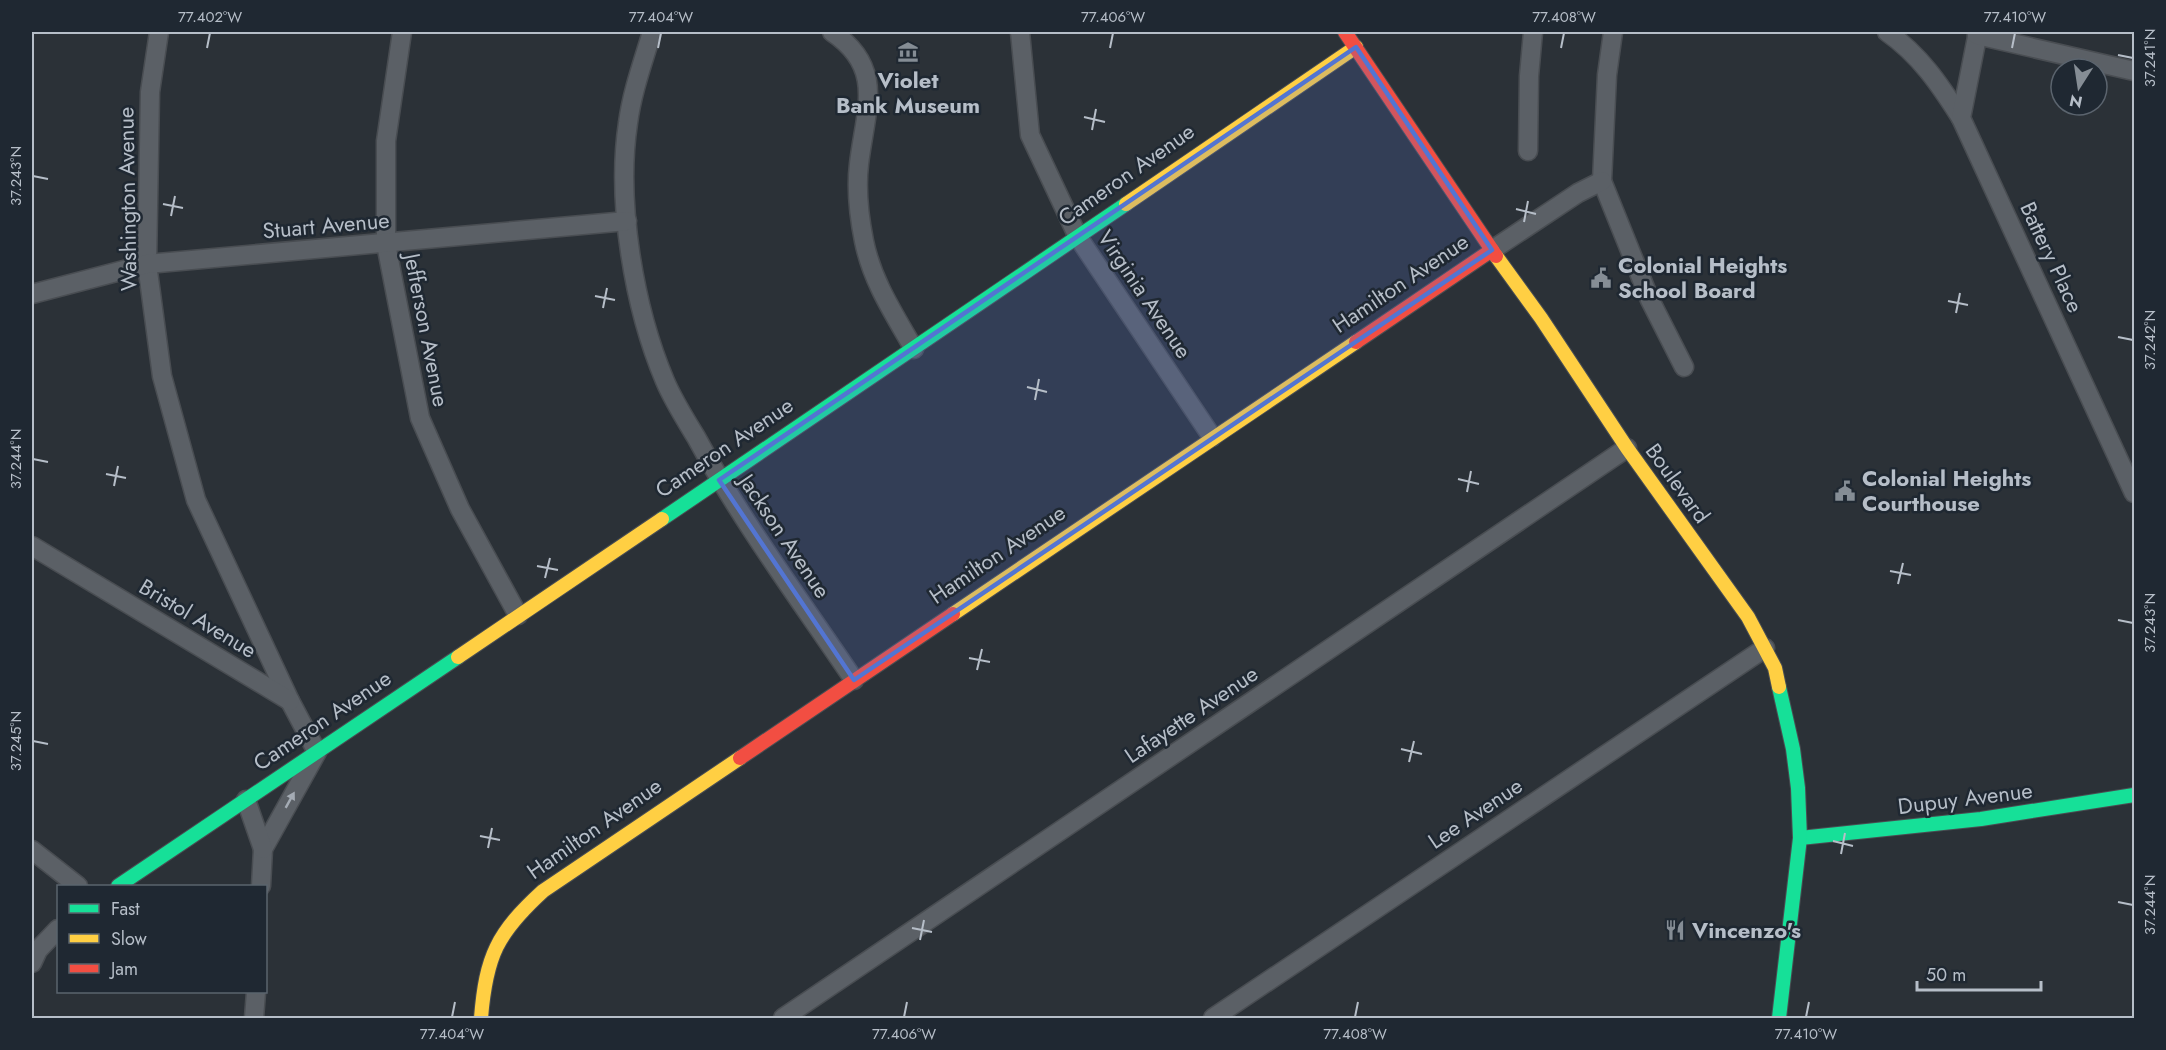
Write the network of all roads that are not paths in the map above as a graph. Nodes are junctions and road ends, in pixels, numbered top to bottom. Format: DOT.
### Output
graph roads {
  1 [pos="159,32"];
  2 [pos="402,32"];
  3 [pos="652,32"];
  4 [pos="832,32"];
  5 [pos="1020,32"];
  6 [pos="1345,32"];
  7 [pos="1533,32"];
  8 [pos="1613,32"];
  9 [pos="1887,32"];
  10 [pos="1977,33"];
  11 [pos="1356,47"];
  12 [pos="2134,71"];
  13 [pos="1961,118"];
  14 [pos="1528,151"];
  15 [pos="1602,181"];
  16 [pos="627,221"];
  17 [pos="1078,237"];
  18 [pos="386,244"];
  19 [pos="1492,250"];
  20 [pos="147,264"];
  21 [pos="32,294"];
  22 [pos="914,349"];
  23 [pos="1684,367"];
  24 [pos="1212,437"];
  25 [pos="1627,448"];
  26 [pos="719,480"];
  27 [pos="2134,493"];
  28 [pos="32,546"];
  29 [pos="518,615"];
  30 [pos="1765,648"];
  31 [pos="854,680"];
  32 [pos="290,701"];
  33 [pos="317,752"];
  34 [pos="2134,795"];
  35 [pos="246,800"];
  36 [pos="1800,838"];
  37 [pos="263,849"];
  38 [pos="32,850"];
  39 [pos="77,885"];
  40 [pos="119,885"];
  41 [pos="261,885"];
  42 [pos="57,930"];
  43 [pos="32,963"];
  44 [pos="256,993"];
  45 [pos="254,1018"];
  46 [pos="481,1018"];
  47 [pos="783,1018"];
  48 [pos="1214,1018"];
  49 [pos="1779,1018"];
  1 -- 20 [label="street, Washington Avenue"];
  2 -- 18 [label="street, Jefferson Avenue"];
  3 -- 16 [label="street, Jackson Avenue"];
  4 -- 22 [label="street"];
  5 -- 17 [label="street, Virginia Avenue"];
  6 -- 11 [label="street, Boulevard"];
  7 -- 14 [label="street"];
  8 -- 15 [label="street"];
  9 -- 13 [label="street, Battery Place"];
  10 -- 12 [label="street"];
  10 -- 13 [label="street"];
  11 -- 17 [label="street, Cameron Avenue"];
  11 -- 19 [label="street, Boulevard"];
  13 -- 27 [label="street, Battery Place"];
  15 -- 19 [label="street, Hamilton Avenue"];
  15 -- 23 [label="street"];
  16 -- 18 [label="street, Stuart Avenue"];
  16 -- 26 [label="street, Jackson Avenue"];
  17 -- 22 [label="street, Cameron Avenue"];
  17 -- 24 [label="street, Virginia Avenue"];
  18 -- 20 [label="street, Stuart Avenue"];
  18 -- 29 [label="street, Jefferson Avenue"];
  19 -- 24 [label="street, Hamilton Avenue"];
  19 -- 25 [label="street, Boulevard"];
  20 -- 21 [label="street, Stuart Avenue"];
  20 -- 32 [label="street, Washington Avenue"];
  22 -- 26 [label="street, Cameron Avenue"];
  24 -- 31 [label="street, Hamilton Avenue"];
  25 -- 30 [label="street, Boulevard"];
  25 -- 47 [label="street, Lafayette Avenue"];
  26 -- 29 [label="street, Cameron Avenue"];
  26 -- 31 [label="street, Jackson Avenue"];
  28 -- 32 [label="street, Bristol Avenue"];
  29 -- 33 [label="street, Cameron Avenue"];
  30 -- 36 [label="street, Boulevard"];
  30 -- 48 [label="street, Lee Avenue"];
  31 -- 46 [label="street, Hamilton Avenue"];
  32 -- 33 [label="street"];
  33 -- 35 [label="street, Cameron Avenue"];
  37 -- 33 [label="street, one-way"];
  34 -- 36 [label="street, Dupuy Avenue"];
  35 -- 37 [label="street"];
  35 -- 40 [label="street, Cameron Avenue"];
  36 -- 49 [label="street, Boulevard"];
  37 -- 41 [label="street"];
  38 -- 39 [label="street"];
  42 -- 43 [label="street"];
  44 -- 45 [label="street"];
}
